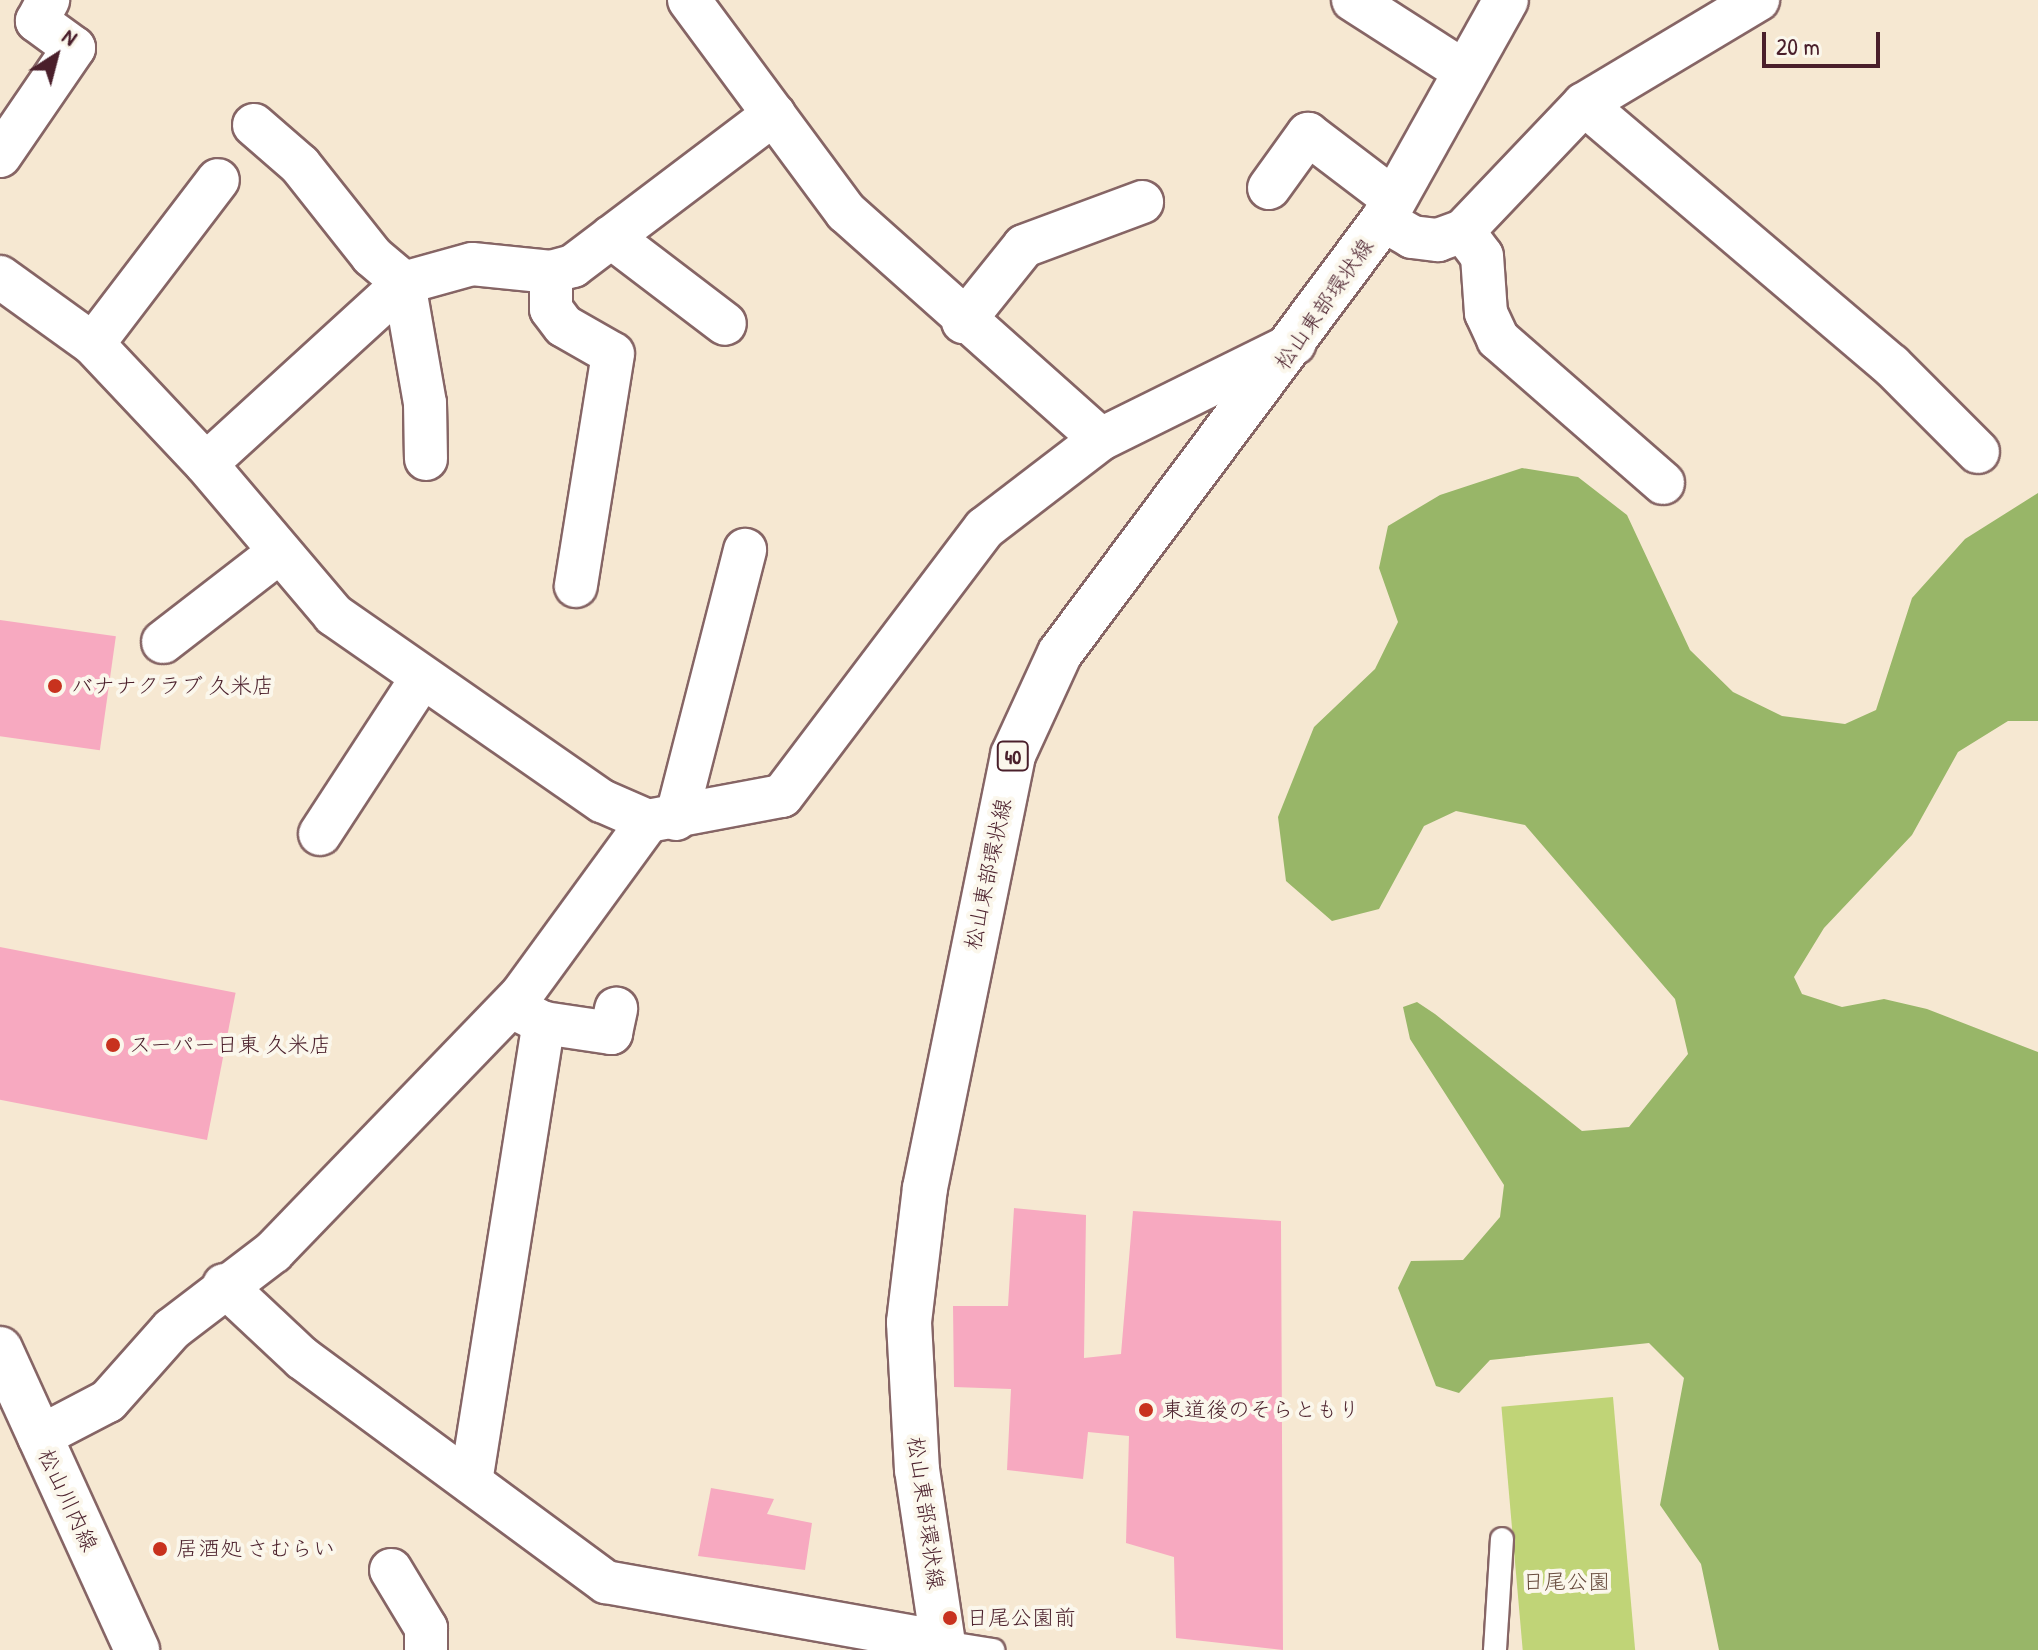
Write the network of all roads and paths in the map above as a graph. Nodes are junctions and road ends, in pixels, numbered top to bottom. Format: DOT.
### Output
graph roads {
  1 [pos="48,0"];
  2 [pos="689,0"];
  3 [pos="1353,0"];
  4 [pos="1506,0"];
  5 [pos="1758,0"];
  6 [pos="1465,72"];
  7 [pos="1584,104"];
  8 [pos="774,114"];
  9 [pos="254,125"];
  10 [pos="0,156"];
  11 [pos="218,180"];
  12 [pos="1269,188"];
  13 [pos="1142,202"];
  14 [pos="1389,210"];
  15 [pos="1463,231"];
  16 [pos="611,237"];
  17 [pos="551,272"];
  18 [pos="0,277"];
  19 [pos="404,283"];
  20 [pos="963,322"];
  21 [pos="725,324"];
  22 [pos="1300,341"];
  23 [pos="93,344"];
  24 [pos="1101,439"];
  25 [pos="1978,452"];
  26 [pos="426,459"];
  27 [pos="206,464"];
  28 [pos="1663,483"];
  29 [pos="745,550"];
  30 [pos="277,554"];
  31 [pos="576,586"];
  32 [pos="163,642"];
  33 [pos="421,679"];
  34 [pos="662,820"];
  35 [pos="320,834"];
  36 [pos="616,1009"];
  37 [pos="527,1014"];
  38 [pos="224,1285"];
  39 [pos="0,1349"];
  40 [pos="39,1437"];
  41 [pos="471,1482"];
  42 [pos="1502,1539"];
  43 [pos="391,1570"];
  44 [pos="944,1646"];
  45 [pos="137,1650"];
  46 [pos="426,1650"];
  47 [pos="993,1650"];
  48 [pos="1495,1650"];
  1 -- 10 [label="street"];
  2 -- 8 [label="street"];
  3 -- 6 [label="street"];
  4 -- 6 [label="main road, 松山東部環状線 / 40"];
  5 -- 7 [label="street"];
  6 -- 14 [label="main road, 松山東部環状線 / 40"];
  7 -- 15 [label="street"];
  7 -- 25 [label="street"];
  8 -- 16 [label="street"];
  8 -- 20 [label="street"];
  9 -- 19 [label="street"];
  11 -- 23 [label="street"];
  12 -- 14 [label="street"];
  13 -- 20 [label="street"];
  14 -- 15 [label="street"];
  14 -- 22 [label="main road, 松山東部環状線 / 40"];
  15 -- 28 [label="street"];
  16 -- 17 [label="street"];
  16 -- 21 [label="street"];
  17 -- 19 [label="street"];
  17 -- 31 [label="street"];
  18 -- 23 [label="street"];
  19 -- 26 [label="street"];
  19 -- 27 [label="street"];
  20 -- 24 [label="street"];
  22 -- 24 [label="street"];
  22 -- 44 [label="main road, 松山東部環状線 / 40"];
  23 -- 27 [label="street"];
  24 -- 34 [label="street"];
  27 -- 30 [label="street"];
  29 -- 34 [label="street"];
  30 -- 32 [label="street"];
  30 -- 33 [label="street"];
  33 -- 34 [label="street"];
  33 -- 35 [label="street"];
  34 -- 37 [label="street"];
  36 -- 37 [label="street"];
  37 -- 38 [label="street"];
  37 -- 41 [label="street"];
  38 -- 40 [label="street"];
  38 -- 41 [label="street"];
  39 -- 40 [label="main road, 松山川内線"];
  40 -- 45 [label="main road, 松山川内線"];
  41 -- 44 [label="street"];
  42 -- 48 [label="lane"];
  43 -- 46 [label="street"];
  44 -- 47 [label="lane"];
}
